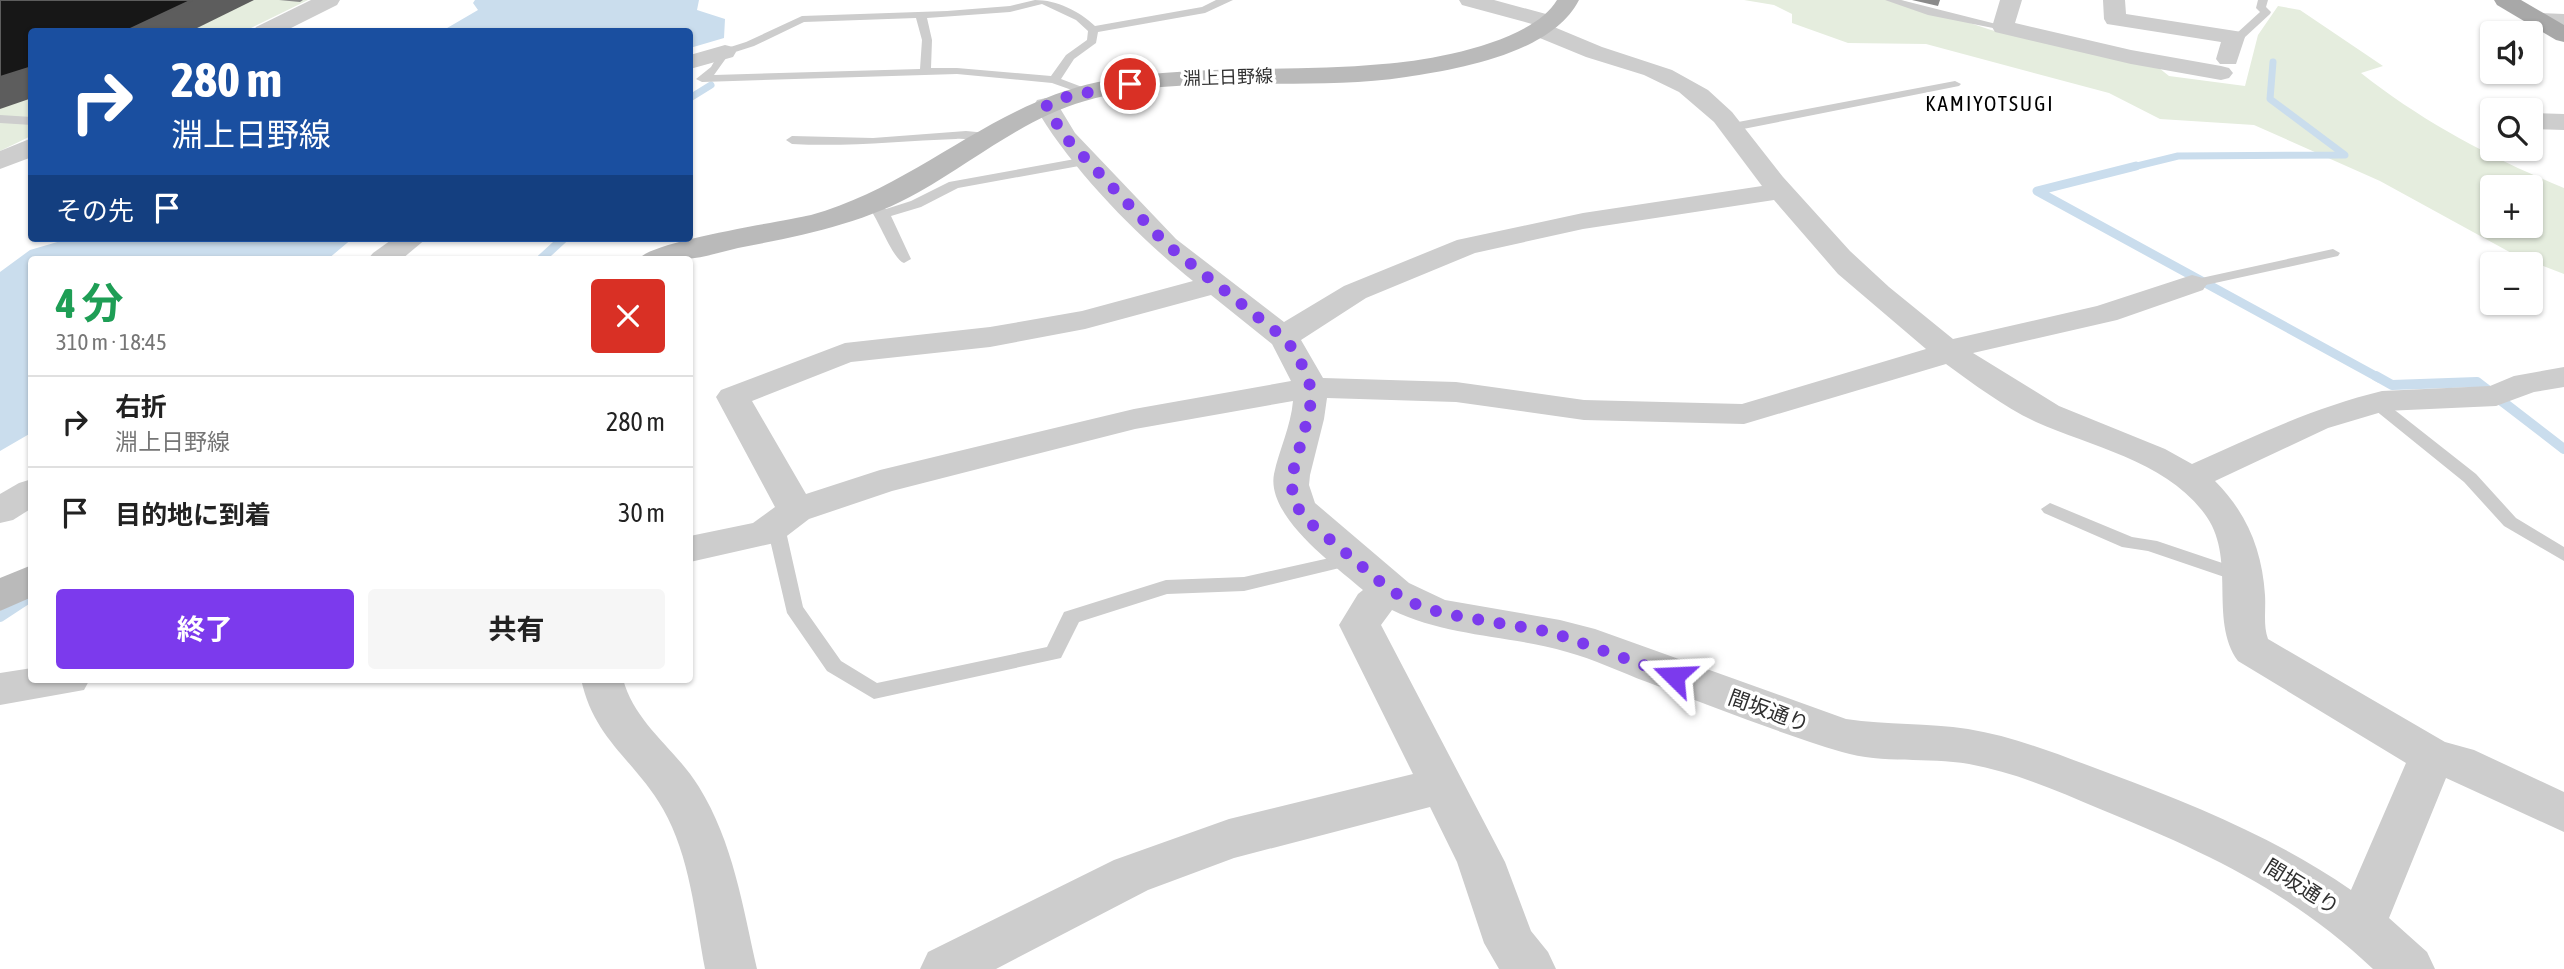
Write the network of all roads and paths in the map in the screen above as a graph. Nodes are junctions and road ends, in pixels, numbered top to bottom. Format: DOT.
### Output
graph roads {
  1 [pos="329,0"];
  2 [pos="1228,0"];
  3 [pos="1470,0"];
  4 [pos="1568,0"];
  5 [pos="1890,0"];
  6 [pos="2011,0"];
  7 [pos="2115,0"];
  8 [pos="2263,0"];
  9 [pos="2505,0"];
  10 [pos="921,16"];
  11 [pos="2539,20"];
  12 [pos="2564,21"];
  13 [pos="1543,25"];
  14 [pos="2003,27"];
  15 [pos="272,28"];
  16 [pos="1093,30"];
  17 [pos="2564,34"];
  18 [pos="725,52"];
  19 [pos="2228,56"];
  20 [pos="693,61"];
  21 [pos="925,71"];
  22 [pos="1955,84"];
  23 [pos="1050,93"];
  24 [pos="0,119"];
  25 [pos="28,121"];
  26 [pos="2543,121"];
  27 [pos="2564,122"];
  28 [pos="1733,127"];
  29 [pos="987,137"];
  30 [pos="792,140"];
  31 [pos="28,148"];
  32 [pos="0,161"];
  33 [pos="1086,161"];
  34 [pos="1781,191"];
  35 [pos="878,209"];
  36 [pos="407,242"];
  37 [pos="2333,253"];
  38 [pos="387,256"];
  39 [pos="664,256"];
  40 [pos="905,259"];
  41 [pos="2199,282"];
  42 [pos="1217,284"];
  43 [pos="1283,337"];
  44 [pos="1946,350"];
  45 [pos="2564,377"];
  46 [pos="1311,388"];
  47 [pos="2376,403"];
  48 [pos="2191,478"];
  49 [pos="28,494"];
  50 [pos="2050,509"];
  51 [pos="0,511"];
  52 [pos="786,519"];
  53 [pos="693,549"];
  54 [pos="2564,555"];
  55 [pos="1352,558"];
  56 [pos="2242,577"];
  57 [pos="28,581"];
  58 [pos="1390,590"];
  59 [pos="0,596"];
  60 [pos="44,683"];
  61 [pos="603,683"];
  62 [pos="0,690"];
  63 [pos="2432,756"];
  64 [pos="1441,786"];
  65 [pos="2564,813"];
  66 [pos="2361,925"];
  67 [pos="731,969"];
  68 [pos="946,969"];
  69 [pos="1530,969"];
  70 [pos="2409,969"];
  1 -- 15 [label="street"];
  2 -- 16 [label="lane"];
  3 -- 13 [label="street"];
  4 -- 13 [label="main road, 淵上日野線"];
  5 -- 14 [label="lane"];
  6 -- 14 [label="street"];
  7 -- 19 [label="street"];
  8 -- 19 [label="lane"];
  9 -- 11 [label="main road"];
  10 -- 16 [label="lane"];
  10 -- 18 [label="lane"];
  10 -- 21 [label="lane"];
  11 -- 12 [label="street"];
  11 -- 17 [label="main road"];
  13 -- 23 [label="main road, 淵上日野線"];
  13 -- 28 [label="street"];
  14 -- 19 [label="street"];
  16 -- 23 [label="lane"];
  18 -- 20 [label="street"];
  18 -- 21 [label="lane"];
  21 -- 23 [label="lane"];
  22 -- 28 [label="lane"];
  23 -- 29 [label="main road, 淵上日野線"];
  23 -- 33 [label="street, 間坂通り"];
  24 -- 25 [label="lane"];
  26 -- 27 [label="street"];
  28 -- 34 [label="street"];
  29 -- 30 [label="lane"];
  29 -- 35 [label="main road, 淵上日野線"];
  31 -- 32 [label="street"];
  33 -- 35 [label="lane"];
  33 -- 42 [label="street, 間坂通り"];
  34 -- 43 [label="street"];
  34 -- 44 [label="street"];
  35 -- 39 [label="main road, 淵上日野線"];
  35 -- 40 [label="lane"];
  36 -- 38 [label="street"];
  37 -- 41 [label="lane"];
  41 -- 44 [label="street"];
  42 -- 43 [label="street, 間坂通り"];
  42 -- 52 [label="street"];
  43 -- 46 [label="street, 間坂通り"];
  44 -- 46 [label="street"];
  44 -- 48 [label="street"];
  45 -- 47 [label="street"];
  46 -- 52 [label="street"];
  46 -- 55 [label="street, 間坂通り"];
  47 -- 48 [label="street"];
  47 -- 54 [label="lane"];
  48 -- 56 [label="street"];
  49 -- 51 [label="street"];
  50 -- 56 [label="lane"];
  52 -- 53 [label="street"];
  52 -- 55 [label="lane"];
  55 -- 58 [label="street, 間坂通り"];
  56 -- 63 [label="street"];
  57 -- 59 [label="main road"];
  58 -- 64 [label="street"];
  58 -- 66 [label="street, 間坂通り"];
  60 -- 62 [label="street"];
  61 -- 67 [label="street"];
  63 -- 65 [label="street"];
  63 -- 66 [label="street"];
  64 -- 68 [label="street"];
  64 -- 69 [label="street"];
  66 -- 70 [label="street, 間坂通り"];
}
